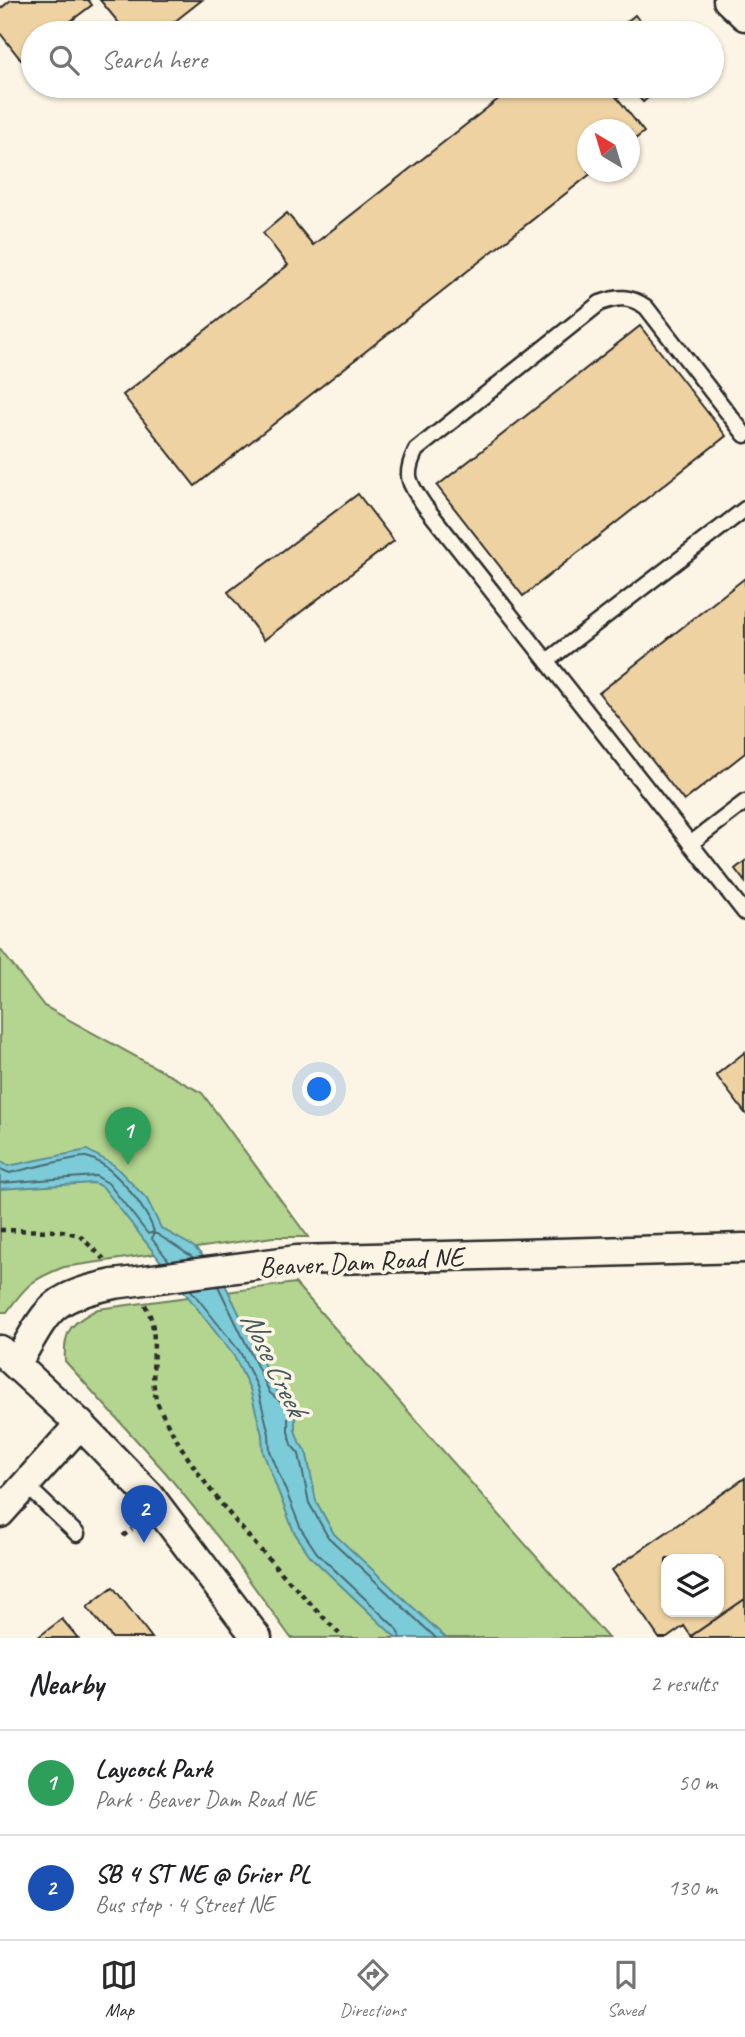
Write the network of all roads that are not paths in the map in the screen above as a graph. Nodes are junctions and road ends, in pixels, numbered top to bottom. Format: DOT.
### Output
graph roads {
  1 [pos="729,0"];
  2 [pos="745,16"];
  3 [pos="745,435"];
  4 [pos="745,509"];
  5 [pos="547,661"];
  6 [pos="745,802"];
  7 [pos="690,844"];
  8 [pos="745,913"];
  9 [pos="745,1248"];
  10 [pos="8,1357"];
  11 [pos="80,1424"];
  12 [pos="26,1485"];
  13 [pos="0,1513"];
  14 [pos="77,1534"];
  15 [pos="257,1638"];
  1 -- 2 [label="street"];
  3 -- 5 [label="lane"];
  4 -- 5 [label="lane"];
  5 -- 7 [label="lane"];
  6 -- 7 [label="lane"];
  7 -- 8 [label="lane"];
  9 -- 10 [label="street, Beaver Dam Road NE, bridge"];
  10 -- 11 [label="street"];
  11 -- 12 [label="street"];
  11 -- 15 [label="street"];
  12 -- 13 [label="street"];
  12 -- 14 [label="lane"];
}
